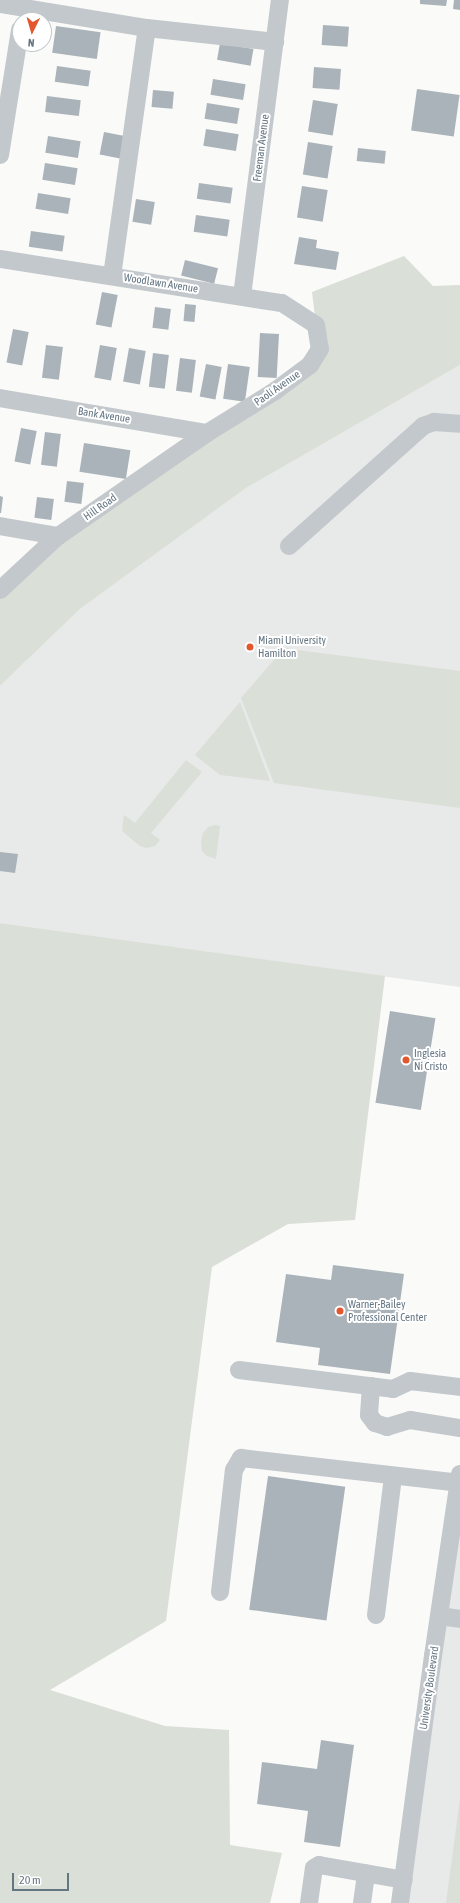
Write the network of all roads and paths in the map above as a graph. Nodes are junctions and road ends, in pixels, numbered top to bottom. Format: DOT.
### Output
graph roads {
  1 [pos="280,0"];
  2 [pos="0,4"];
  3 [pos="23,9"];
  4 [pos="147,28"];
  5 [pos="275,42"];
  6 [pos="16,52"];
  7 [pos="0,155"];
  8 [pos="0,259"];
  9 [pos="112,276"];
  10 [pos="242,296"];
  11 [pos="316,325"];
  12 [pos="0,398"];
  13 [pos="460,424"];
  14 [pos="207,433"];
  15 [pos="0,526"];
  16 [pos="58,536"];
  17 [pos="289,546"];
  18 [pos="0,590"];
  19 [pos="238,1370"];
  20 [pos="371,1386"];
  21 [pos="460,1387"];
  22 [pos="460,1428"];
  23 [pos="393,1476"];
  24 [pos="459,1479"];
  25 [pos="220,1592"];
  26 [pos="376,1615"];
  27 [pos="439,1616"];
  28 [pos="460,1619"];
  29 [pos="366,1873"];
  30 [pos="404,1880"];
  31 [pos="309,1903"];
  32 [pos="362,1903"];
  33 [pos="400,1903"];
  1 -- 5 [label="street, Freeman Avenue"];
  2 -- 3 [label="street"];
  3 -- 4 [label="street"];
  4 -- 5 [label="street"];
  4 -- 9 [label="street"];
  5 -- 10 [label="street, Freeman Avenue"];
  6 -- 7 [label="street"];
  8 -- 9 [label="street, Woodlawn Avenue"];
  9 -- 10 [label="street, Woodlawn Avenue"];
  10 -- 11 [label="street, Woodlawn Avenue"];
  11 -- 14 [label="street, Paoli Avenue"];
  12 -- 14 [label="street, Bank Avenue"];
  13 -- 17 [label="street"];
  14 -- 16 [label="street, Hill Road"];
  15 -- 16 [label="street"];
  16 -- 18 [label="street, Hill Road"];
  19 -- 20 [label="street"];
  20 -- 21 [label="street"];
  20 -- 22 [label="street"];
  23 -- 24 [label="street"];
  23 -- 25 [label="street"];
  23 -- 26 [label="street"];
  24 -- 27 [label="street, University Boulevard"];
  27 -- 28 [label="street"];
  27 -- 30 [label="street, University Boulevard"];
  29 -- 30 [label="street"];
  29 -- 31 [label="street"];
  29 -- 32 [label="street"];
  30 -- 33 [label="street, University Boulevard"];
}
